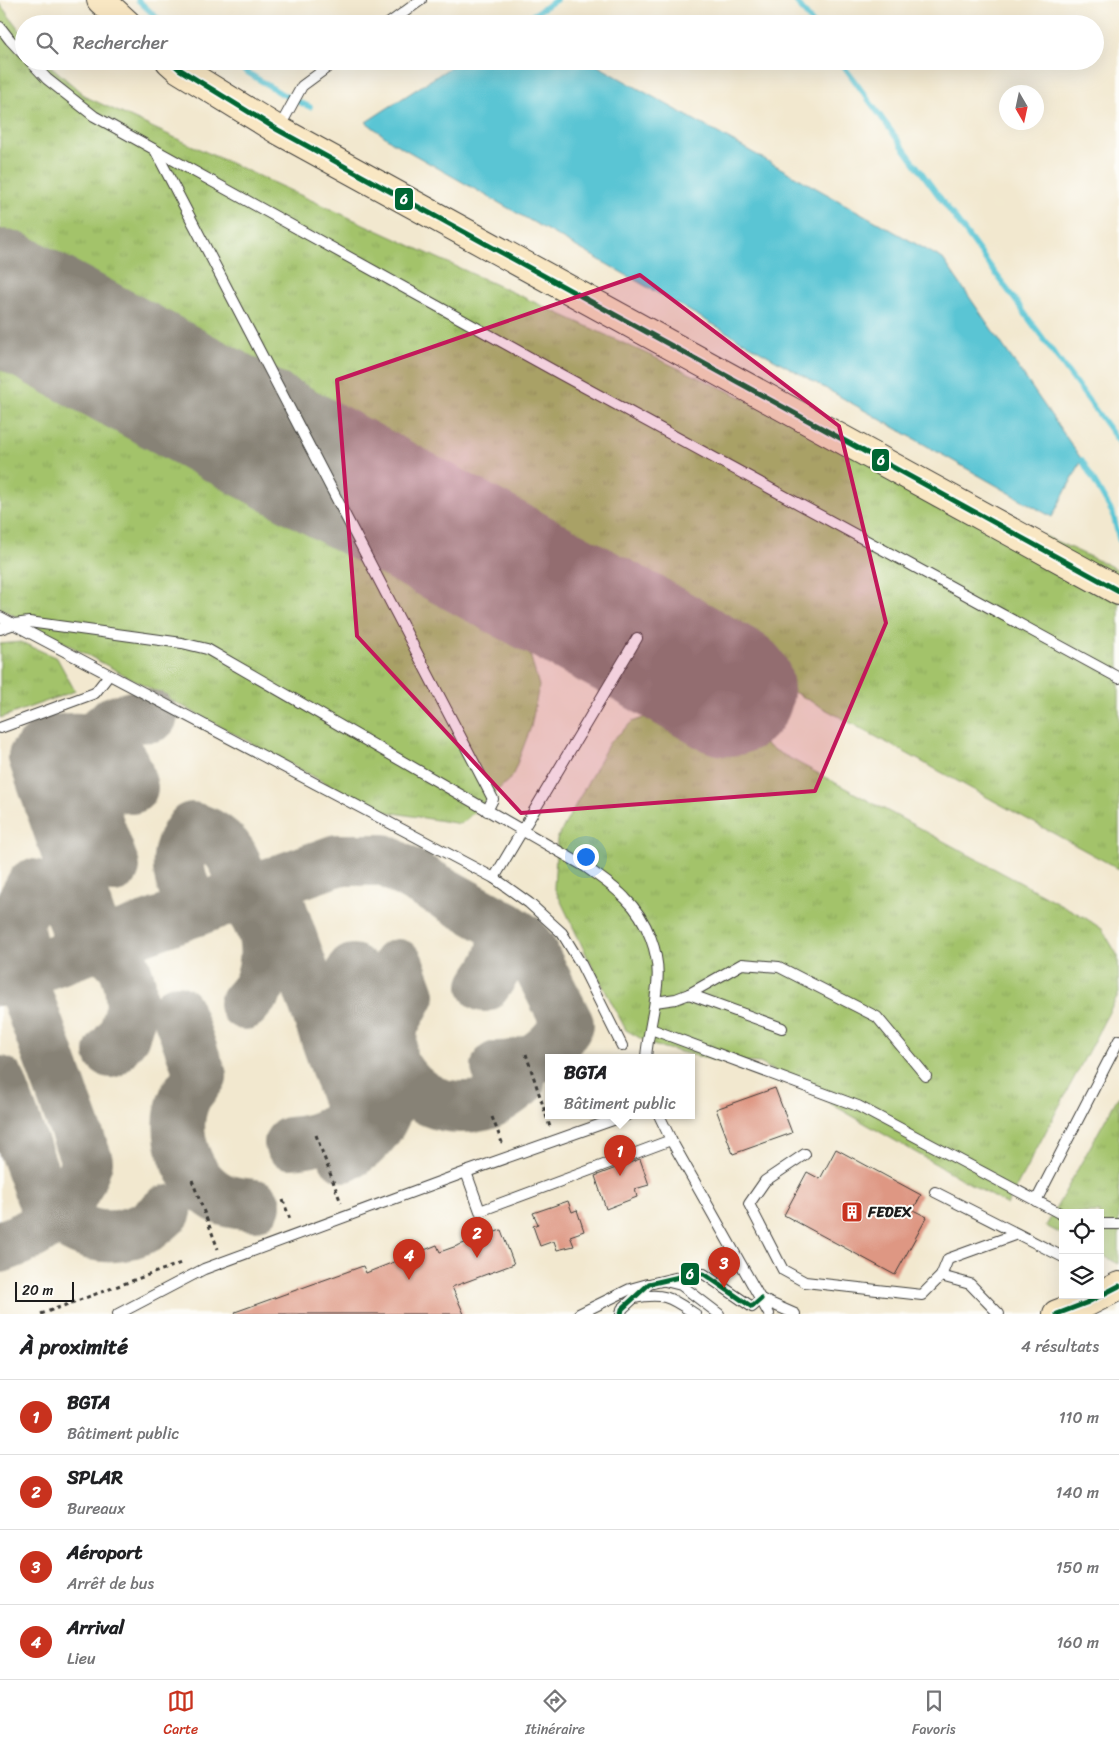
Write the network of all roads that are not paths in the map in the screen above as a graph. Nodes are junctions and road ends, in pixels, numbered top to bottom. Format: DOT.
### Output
graph roads {
  1 [pos="101,0"];
  2 [pos="421,0"];
  3 [pos="117,15"];
  4 [pos="400,15"];
  5 [pos="0,27"];
  6 [pos="15,45"];
  7 [pos="38,70"];
  8 [pos="181,70"];
  9 [pos="324,70"];
  10 [pos="283,121"];
  11 [pos="154,149"];
  12 [pos="1119,591"];
  13 [pos="0,617"];
  14 [pos="14,624"];
  15 [pos="0,628"];
  16 [pos="637,638"];
  17 [pos="110,675"];
  18 [pos="1119,678"];
  19 [pos="0,728"];
  20 [pos="487,811"];
  21 [pos="521,831"];
  22 [pos="494,878"];
  23 [pos="689,994"];
  24 [pos="655,1002"];
  25 [pos="782,1028"];
  26 [pos="650,1029"];
  27 [pos="1119,1040"];
  28 [pos="622,1046"];
  29 [pos="646,1054"];
  30 [pos="926,1076"];
  31 [pos="616,1119"];
  32 [pos="661,1119"];
  33 [pos="670,1140"];
  34 [pos="805,1154"];
  35 [pos="466,1172"];
  36 [pos="935,1192"];
  37 [pos="1036,1201"];
  38 [pos="1059,1213"];
  39 [pos="1104,1224"];
  40 [pos="1119,1224"];
  41 [pos="1017,1234"];
  42 [pos="1059,1255"];
  43 [pos="940,1276"];
  44 [pos="663,1281"];
  45 [pos="649,1284"];
  46 [pos="1119,1286"];
  47 [pos="634,1298"];
  48 [pos="761,1298"];
  49 [pos="749,1310"];
  50 [pos="118,1314"];
  51 [pos="579,1314"];
  52 [pos="621,1314"];
  53 [pos="696,1314"];
  54 [pos="719,1314"];
  55 [pos="769,1314"];
  56 [pos="795,1314"];
  57 [pos="999,1314"];
  58 [pos="1057,1314"];
  1 -- 3 [label="street"];
  2 -- 4 [label="lane"];
  5 -- 6 [label="lane"];
  7 -- 11 [label="lane"];
  8 -- 10 [label="street"];
  9 -- 10 [label="lane"];
  10 -- 12 [label="street"];
  11 -- 18 [label="lane"];
  11 -- 20 [label="lane"];
  13 -- 14 [label="lane"];
  14 -- 15 [label="lane"];
  14 -- 17 [label="lane"];
  14 -- 20 [label="lane"];
  16 -- 21 [label="lane"];
  17 -- 19 [label="lane"];
  17 -- 22 [label="lane"];
  20 -- 21 [label="lane"];
  21 -- 22 [label="lane"];
  21 -- 24 [label="lane"];
  22 -- 28 [label="lane"];
  23 -- 24 [label="lane"];
  23 -- 25 [label="lane"];
  23 -- 30 [label="lane"];
  24 -- 26 [label="lane"];
  26 -- 29 [label="lane"];
  26 -- 37 [label="lane"];
  27 -- 37 [label="lane"];
  31 -- 35 [label="lane"];
  32 -- 33 [label="lane"];
  33 -- 35 [label="lane"];
  33 -- 48 [label="lane"];
  34 -- 43 [label="lane"];
  35 -- 50 [label="lane"];
  36 -- 41 [label="lane"];
  37 -- 38 [label="lane"];
  39 -- 40 [label="lane"];
  41 -- 42 [label="lane"];
  41 -- 43 [label="lane"];
  43 -- 57 [label="lane"];
  44 -- 45 [label="lane"];
  44 -- 49 [label="lane"];
  44 -- 54 [label="lane"];
  45 -- 47 [label="lane"];
  45 -- 51 [label="lane"];
  46 -- 58 [label="street"];
  47 -- 52 [label="lane"];
  47 -- 53 [label="lane"];
  48 -- 49 [label="lane"];
  48 -- 55 [label="lane"];
  48 -- 56 [label="lane"];
}
